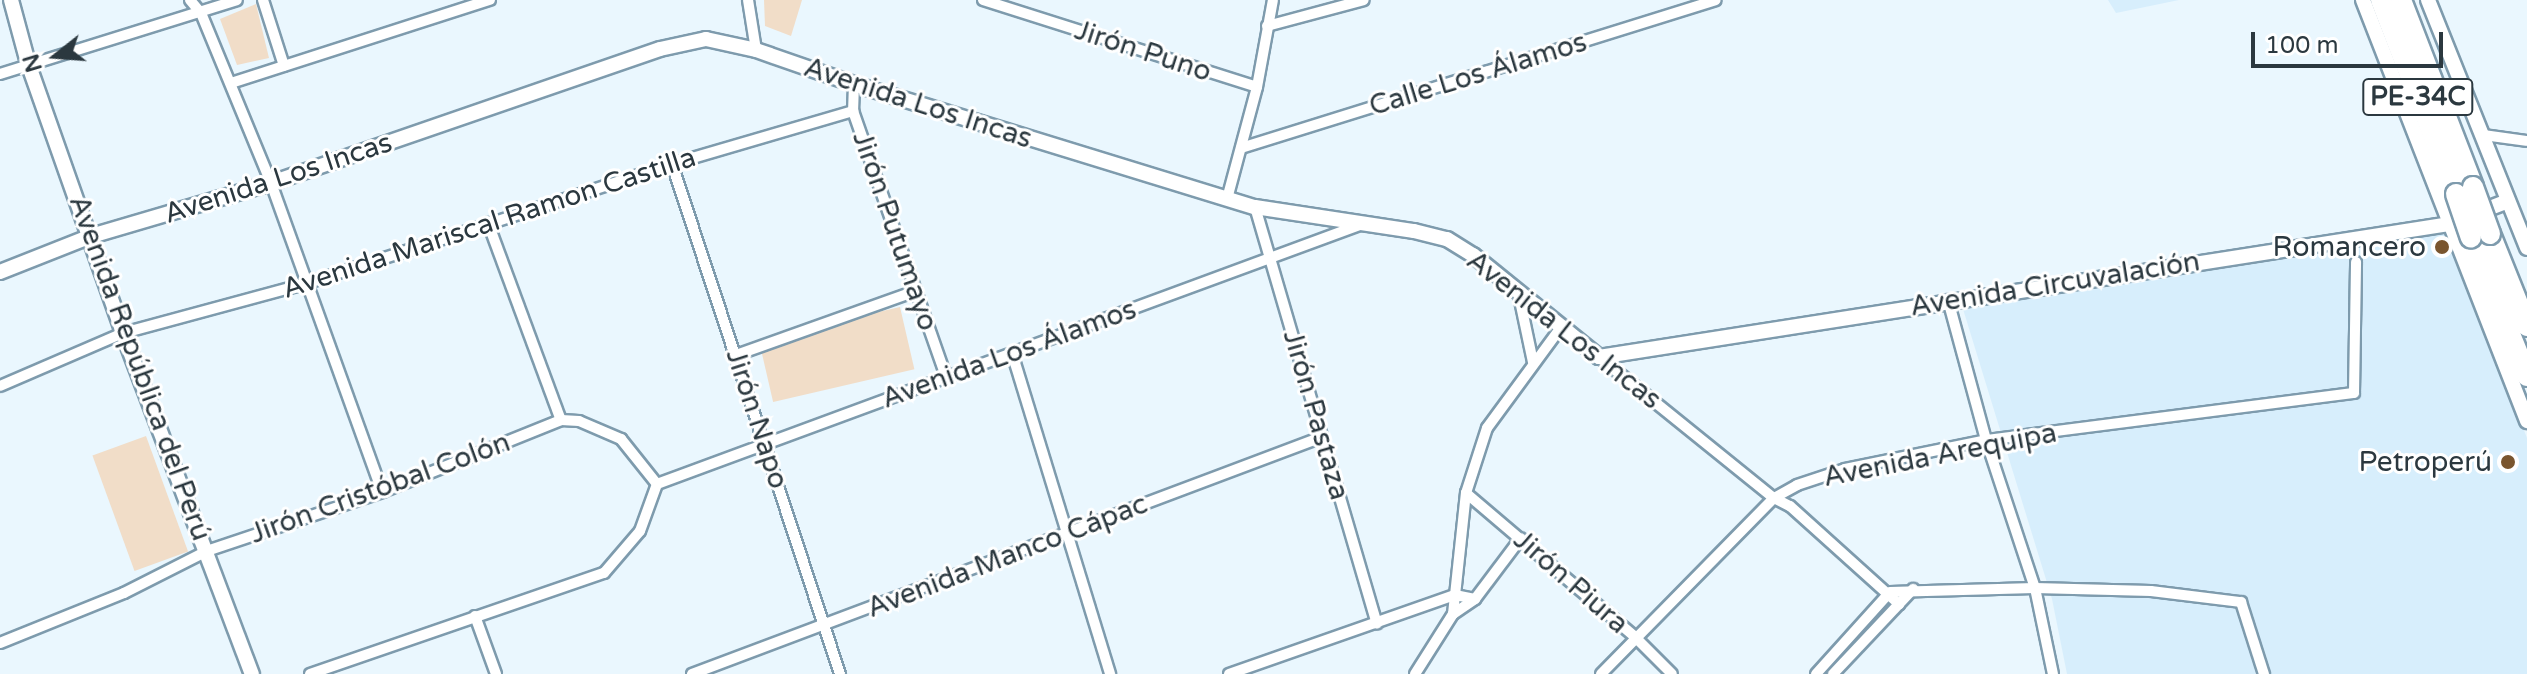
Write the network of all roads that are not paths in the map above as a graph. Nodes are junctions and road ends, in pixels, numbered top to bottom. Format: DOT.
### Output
graph roads {
  1 [pos="11,0"];
  2 [pos="190,0"];
  3 [pos="237,0"];
  4 [pos="263,0"];
  5 [pos="490,0"];
  6 [pos="748,0"];
  7 [pos="983,0"];
  8 [pos="1273,0"];
  9 [pos="1364,0"];
  10 [pos="1715,0"];
  11 [pos="2363,0"];
  12 [pos="2381,0"];
  13 [pos="2401,0"];
  14 [pos="2428,0"];
  15 [pos="201,13"];
  16 [pos="1267,26"];
  17 [pos="756,50"];
  18 [pos="28,63"];
  19 [pos="284,66"];
  20 [pos="0,74"];
  21 [pos="231,83"];
  22 [pos="854,84"];
  23 [pos="1257,87"];
  24 [pos="853,111"];
  25 [pos="2483,135"];
  26 [pos="2527,141"];
  27 [pos="1241,148"];
  28 [pos="672,164"];
  29 [pos="271,183"];
  30 [pos="2464,191"];
  31 [pos="1227,199"];
  32 [pos="2508,201"];
  33 [pos="1255,207"];
  34 [pos="488,223"];
  35 [pos="1362,224"];
  36 [pos="2449,224"];
  37 [pos="91,236"];
  38 [pos="2481,236"];
  39 [pos="2527,248"];
  40 [pos="1270,259"];
  41 [pos="2356,262"];
  42 [pos="0,272"];
  43 [pos="308,283"];
  44 [pos="916,291"];
  45 [pos="1518,291"];
  46 [pos="1948,300"];
  47 [pos="1562,326"];
  48 [pos="2527,326"];
  49 [pos="123,333"];
  50 [pos="1012,353"];
  51 [pos="736,355"];
  52 [pos="1599,357"];
  53 [pos="1533,362"];
  54 [pos="2527,376"];
  55 [pos="946,377"];
  56 [pos="0,386"];
  57 [pos="561,420"];
  58 [pos="2527,421"];
  59 [pos="1322,437"];
  60 [pos="1986,440"];
  61 [pos="766,444"];
  62 [pos="657,484"];
  63 [pos="382,492"];
  64 [pos="1466,493"];
  65 [pos="1774,498"];
  66 [pos="1068,533"];
  67 [pos="1521,538"];
  68 [pos="207,551"];
  69 [pos="2035,588"];
  70 [pos="1913,589"];
  71 [pos="1890,592"];
  72 [pos="1455,595"];
  73 [pos="1475,599"];
  74 [pos="1899,604"];
  75 [pos="1453,614"];
  76 [pos="475,616"];
  77 [pos="1377,624"];
  78 [pos="825,625"];
  79 [pos="1635,637"];
  80 [pos="0,643"];
  81 [pos="252,674"];
  82 [pos="310,674"];
  83 [pos="496,674"];
  84 [pos="692,674"];
  85 [pos="840,674"];
  86 [pos="1110,674"];
  87 [pos="1229,674"];
  88 [pos="1415,674"];
  89 [pos="1601,674"];
  90 [pos="1672,674"];
  91 [pos="1816,674"];
  92 [pos="1833,674"];
  93 [pos="2053,674"];
  94 [pos="2264,674"];
  1 -- 18 [label="street, Avenida República del Perú"];
  2 -- 15 [label="street"];
  3 -- 15 [label="street"];
  4 -- 19 [label="street"];
  5 -- 19 [label="street"];
  6 -- 17 [label="street"];
  7 -- 23 [label="street, Jirón Puno"];
  8 -- 16 [label="street"];
  9 -- 16 [label="street"];
  10 -- 27 [label="street, Calle Los Álamos"];
  11 -- 36 [label="street"];
  12 -- 30 [label="highway, PE-34C"];
  13 -- 30 [label="highway, PE-34C"];
  14 -- 25 [label="street"];
  15 -- 18 [label="street"];
  15 -- 21 [label="street"];
  16 -- 23 [label="street"];
  17 -- 22 [label="street, Avenida Los Incas"];
  17 -- 29 [label="street, Avenida Los Incas"];
  18 -- 20 [label="street"];
  18 -- 37 [label="street, Avenida República del Perú"];
  19 -- 21 [label="street"];
  21 -- 29 [label="street"];
  22 -- 24 [label="street, Jirón Putumayo"];
  22 -- 31 [label="street, Avenida Los Incas"];
  23 -- 27 [label="street"];
  24 -- 28 [label="street, Avenida Mariscal Ramon Castilla"];
  24 -- 44 [label="street, Jirón Putumayo"];
  25 -- 26 [label="street"];
  25 -- 32 [label="street"];
  27 -- 31 [label="street"];
  28 -- 34 [label="street, Avenida Mariscal Ramon Castilla"];
  28 -- 51 [label="street, Jirón Napo"];
  29 -- 37 [label="street, Avenida Los Incas"];
  29 -- 43 [label="street"];
  30 -- 38 [label="highway, PE-34C, bridge"];
  31 -- 33 [label="street, Avenida Los Incas"];
  32 -- 36 [label="street, Avenida Circuvalación"];
  32 -- 39 [label="street"];
  33 -- 35 [label="street, Avenida Los Incas"];
  33 -- 40 [label="street, Jirón Pastaza"];
  34 -- 43 [label="street, Avenida Mariscal Ramon Castilla"];
  34 -- 57 [label="street"];
  35 -- 40 [label="street, Avenida Los Álamos"];
  35 -- 45 [label="street, Avenida Los Incas"];
  36 -- 46 [label="street, Avenida Circuvalación"];
  36 -- 58 [label="street"];
  37 -- 42 [label="street, Avenida Los Incas"];
  37 -- 49 [label="street, Avenida República del Perú"];
  38 -- 48 [label="highway, PE-34C"];
  38 -- 54 [label="highway, PE-34C"];
  40 -- 50 [label="street, Avenida Los Álamos"];
  40 -- 59 [label="street, Jirón Pastaza"];
  41 -- 60 [label="street, Avenida Arequipa"];
  43 -- 49 [label="street, Avenida Mariscal Ramon Castilla"];
  43 -- 63 [label="street"];
  44 -- 51 [label="street"];
  44 -- 55 [label="street, Jirón Putumayo"];
  45 -- 47 [label="street, Avenida Los Incas"];
  45 -- 53 [label="street"];
  46 -- 52 [label="street, Avenida Circuvalación"];
  46 -- 60 [label="street"];
  47 -- 52 [label="street, Avenida Los Incas"];
  47 -- 53 [label="street"];
  49 -- 56 [label="street, Avenida Mariscal Ramon Castilla"];
  49 -- 68 [label="street, Avenida República del Perú"];
  50 -- 55 [label="street, Avenida Los Álamos"];
  50 -- 66 [label="street"];
  51 -- 61 [label="street, Jirón Napo"];
  52 -- 65 [label="street, Avenida Los Incas"];
  53 -- 64 [label="street"];
  55 -- 61 [label="street, Avenida Los Álamos"];
  57 -- 62 [label="street"];
  57 -- 63 [label="street, Jirón Cristóbal Colón"];
  59 -- 66 [label="street, Avenida Manco Cápac"];
  59 -- 77 [label="street, Jirón Pastaza"];
  60 -- 65 [label="street, Avenida Arequipa"];
  60 -- 69 [label="street"];
  61 -- 62 [label="street, Avenida Los Álamos"];
  61 -- 78 [label="street, Jirón Napo"];
  62 -- 76 [label="street"];
  63 -- 68 [label="street, Jirón Cristóbal Colón"];
  64 -- 67 [label="street, Jirón Piura"];
  64 -- 72 [label="street"];
  65 -- 71 [label="street, Avenida Los Incas"];
  65 -- 79 [label="street, Avenida Arequipa"];
  66 -- 78 [label="street, Avenida Manco Cápac"];
  66 -- 86 [label="street"];
  67 -- 73 [label="street"];
  67 -- 79 [label="street, Jirón Piura"];
  68 -- 80 [label="street, Jirón Cristóbal Colón"];
  68 -- 81 [label="street, Avenida República del Perú"];
  69 -- 70 [label="street"];
  69 -- 93 [label="street"];
  69 -- 94 [label="street"];
  70 -- 71 [label="street"];
  70 -- 74 [label="street"];
  71 -- 74 [label="street, Avenida Los Incas"];
  71 -- 91 [label="street"];
  72 -- 73 [label="street"];
  72 -- 75 [label="street"];
  72 -- 77 [label="street"];
  73 -- 75 [label="street"];
  74 -- 92 [label="street"];
  75 -- 88 [label="street"];
  76 -- 82 [label="street"];
  76 -- 83 [label="street"];
  77 -- 87 [label="street"];
  78 -- 84 [label="street, Avenida Manco Cápac"];
  78 -- 85 [label="street, Jirón Napo"];
  79 -- 89 [label="street, Avenida Arequipa"];
  79 -- 90 [label="street, Jirón Piura"];
}
